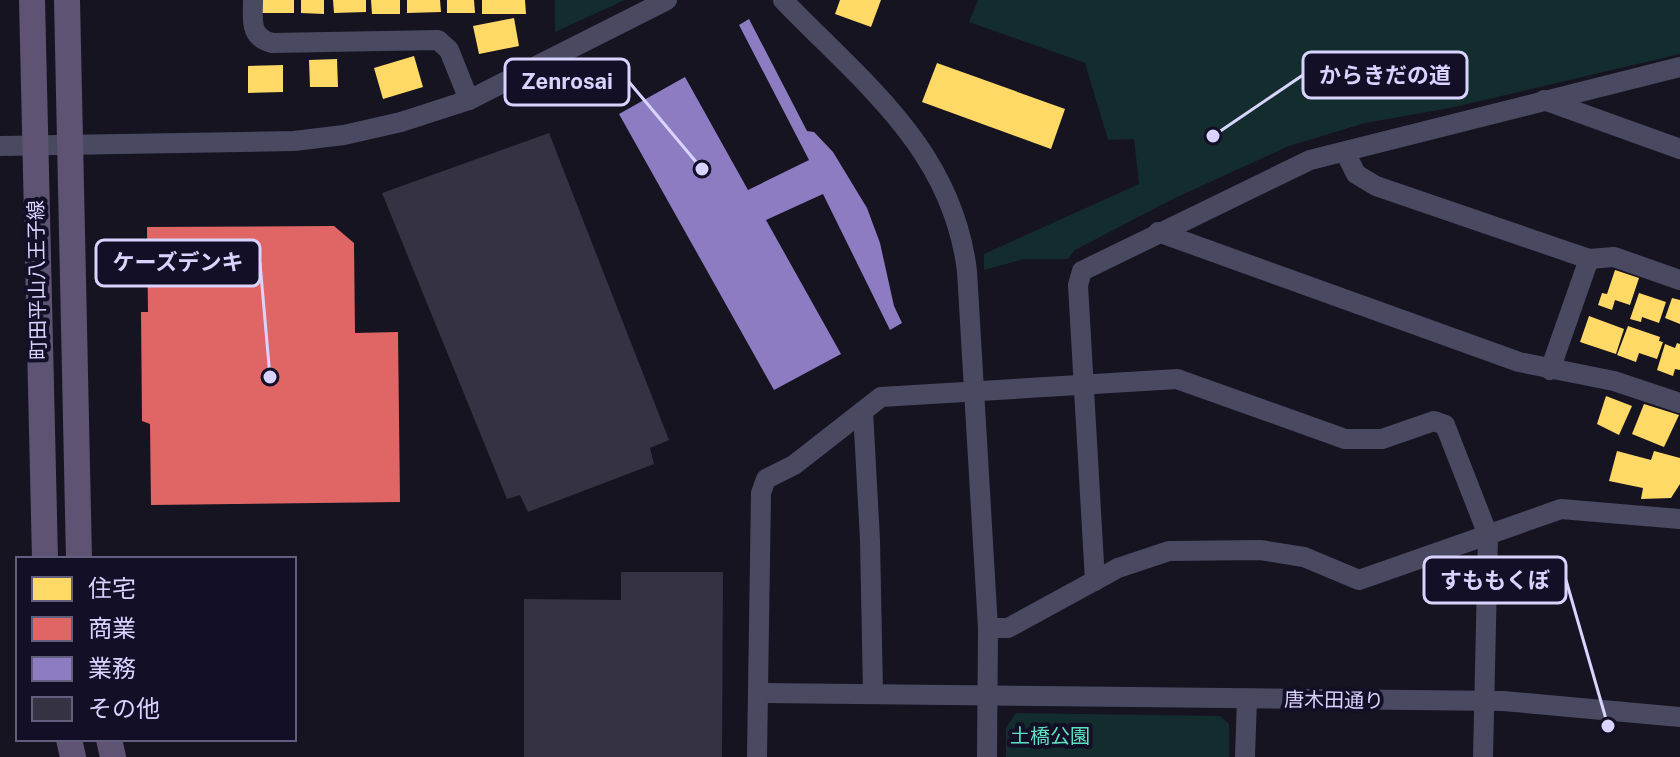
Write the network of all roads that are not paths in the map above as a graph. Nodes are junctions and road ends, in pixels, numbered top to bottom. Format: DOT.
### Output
graph roads {
  1 [pos="32,0"];
  2 [pos="67,0"];
  3 [pos="253,0"];
  4 [pos="667,0"];
  5 [pos="783,0"];
  6 [pos="1680,67"];
  7 [pos="469,100"];
  8 [pos="1544,100"];
  9 [pos="70,144"];
  10 [pos="34,145"];
  11 [pos="0,146"];
  12 [pos="1680,149"];
  13 [pos="1345,152"];
  14 [pos="1158,232"];
  15 [pos="1589,259"];
  16 [pos="1680,280"];
  17 [pos="1550,370"];
  18 [pos="1083,385"];
  19 [pos="974,391"];
  20 [pos="1680,403"];
  21 [pos="863,411"];
  22 [pos="1680,519"];
  23 [pos="1488,535"];
  24 [pos="45,557"];
  25 [pos="79,557"];
  26 [pos="1095,581"];
  27 [pos="988,628"];
  28 [pos="873,692"];
  29 [pos="758,693"];
  30 [pos="988,695"];
  31 [pos="1247,699"];
  32 [pos="1484,701"];
  33 [pos="1680,717"];
  34 [pos="757,757"];
  35 [pos="987,757"];
  36 [pos="1245,757"];
  37 [pos="1483,757"];
  1 -- 10 [label="main road, 町田平山八王子線"];
  2 -- 9 [label="main road, 町田平山八王子線"];
  3 -- 7 [label="street"];
  4 -- 7 [label="street"];
  5 -- 19 [label="street"];
  6 -- 8 [label="street"];
  7 -- 9 [label="street"];
  8 -- 12 [label="street"];
  8 -- 13 [label="street"];
  9 -- 10 [label="street"];
  9 -- 25 [label="main road, 町田平山八王子線"];
  10 -- 11 [label="street"];
  10 -- 24 [label="main road, 町田平山八王子線"];
  13 -- 14 [label="street"];
  13 -- 15 [label="street"];
  14 -- 17 [label="street"];
  14 -- 18 [label="street"];
  15 -- 16 [label="street"];
  15 -- 17 [label="street"];
  17 -- 20 [label="street"];
  18 -- 19 [label="street"];
  18 -- 23 [label="street"];
  18 -- 26 [label="street"];
  19 -- 21 [label="street"];
  19 -- 27 [label="street"];
  21 -- 28 [label="street"];
  21 -- 29 [label="street"];
  22 -- 23 [label="street"];
  23 -- 26 [label="street"];
  23 -- 32 [label="street"];
  26 -- 27 [label="street"];
  27 -- 30 [label="street"];
  28 -- 29 [label="street, 唐木田通り"];
  28 -- 30 [label="street, 唐木田通り"];
  29 -- 34 [label="street"];
  30 -- 31 [label="street, 唐木田通り"];
  30 -- 35 [label="street"];
  31 -- 32 [label="street, 唐木田通り"];
  31 -- 36 [label="street"];
  32 -- 33 [label="street, 唐木田通り"];
  32 -- 37 [label="street"];
}
